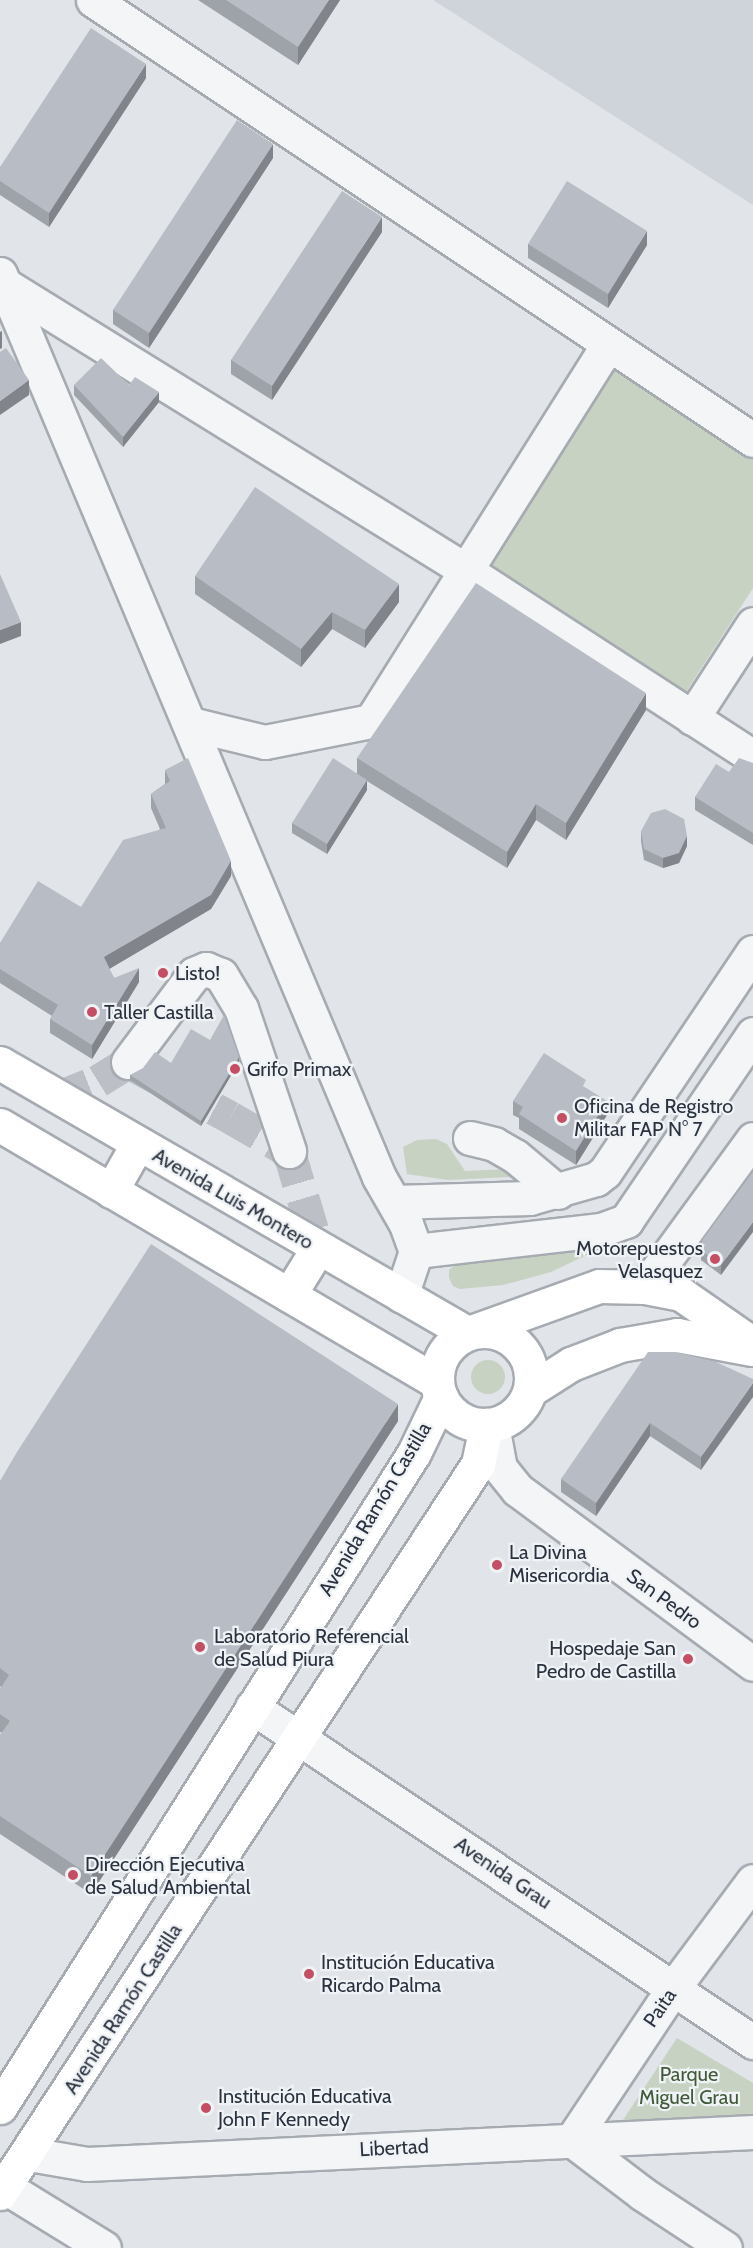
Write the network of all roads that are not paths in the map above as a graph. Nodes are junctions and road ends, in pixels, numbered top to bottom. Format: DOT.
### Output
graph roads {
  1 [pos="93,0"];
  2 [pos="3,280"];
  3 [pos="607,346"];
  4 [pos="753,440"];
  5 [pos="467,571"];
  6 [pos="753,624"];
  7 [pos="692,718"];
  8 [pos="191,724"];
  9 [pos="753,757"];
  10 [pos="753,952"];
  11 [pos="753,1034"];
  12 [pos="128,1062"];
  13 [pos="0,1063"];
  14 [pos="0,1125"];
  15 [pos="470,1138"];
  16 [pos="753,1139"];
  17 [pos="138,1143"];
  18 [pos="289,1151"];
  19 [pos="111,1191"];
  20 [pos="544,1195"];
  21 [pos="394,1202"];
  22 [pos="531,1240"];
  23 [pos="318,1248"];
  24 [pos="416,1251"];
  25 [pos="645,1287"];
  26 [pos="289,1295"];
  27 [pos="401,1296"];
  28 [pos="471,1332"];
  29 [pos="753,1344"];
  30 [pos="753,1349"];
  31 [pos="439,1390"];
  32 [pos="530,1390"];
  33 [pos="489,1425"];
  34 [pos="753,1664"];
  35 [pos="252,1707"];
  36 [pos="298,1737"];
  37 [pos="753,1881"];
  38 [pos="674,1987"];
  39 [pos="753,2042"];
  40 [pos="0,2108"];
  41 [pos="753,2132"];
  42 [pos="572,2140"];
  43 [pos="29,2154"];
  44 [pos="2,2190"];
  45 [pos="104,2248"];
  46 [pos="725,2248"];
  1 -- 3 [label="street"];
  2 -- 5 [label="street"];
  2 -- 8 [label="street"];
  3 -- 4 [label="street"];
  3 -- 5 [label="street"];
  5 -- 7 [label="street"];
  5 -- 8 [label="street"];
  6 -- 7 [label="street"];
  7 -- 9 [label="street"];
  8 -- 21 [label="street"];
  10 -- 20 [label="street"];
  11 -- 22 [label="street"];
  12 -- 18 [label="street"];
  13 -- 17 [label="main road, Avenida Luis Montero"];
  14 -- 19 [label="main road"];
  15 -- 20 [label="street"];
  16 -- 25 [label="street"];
  17 -- 19 [label="main road"];
  17 -- 23 [label="main road, Avenida Luis Montero"];
  19 -- 26 [label="main road"];
  20 -- 21 [label="street"];
  20 -- 22 [label="street"];
  21 -- 24 [label="street"];
  22 -- 24 [label="street"];
  23 -- 26 [label="main road"];
  23 -- 27 [label="main road, Avenida Luis Montero"];
  24 -- 27 [label="street"];
  25 -- 28 [label="main road"];
  25 -- 29 [label="main road"];
  26 -- 31 [label="main road"];
  27 -- 28 [label="main road, Avenida Luis Montero"];
  28 -- 31 [label="main road"];
  28 -- 32 [label="main road"];
  30 -- 32 [label="main road"];
  31 -- 33 [label="main road"];
  31 -- 35 [label="main road, Avenida Ramón Castilla"];
  32 -- 33 [label="main road"];
  33 -- 34 [label="street, San Pedro"];
  33 -- 36 [label="main road, Avenida Ramón Castilla"];
  35 -- 36 [label="street, Avenida Grau"];
  35 -- 40 [label="main road, Avenida Ramón Castilla"];
  36 -- 38 [label="street, Avenida Grau"];
  36 -- 43 [label="main road, Avenida Ramón Castilla"];
  37 -- 38 [label="street, Paita"];
  38 -- 39 [label="street, Avenida Grau"];
  38 -- 42 [label="street, Paita"];
  41 -- 42 [label="street"];
  42 -- 43 [label="street, Libertad"];
  42 -- 46 [label="street"];
  43 -- 44 [label="main road, Avenida Ramón Castilla"];
  44 -- 45 [label="street"];
}
